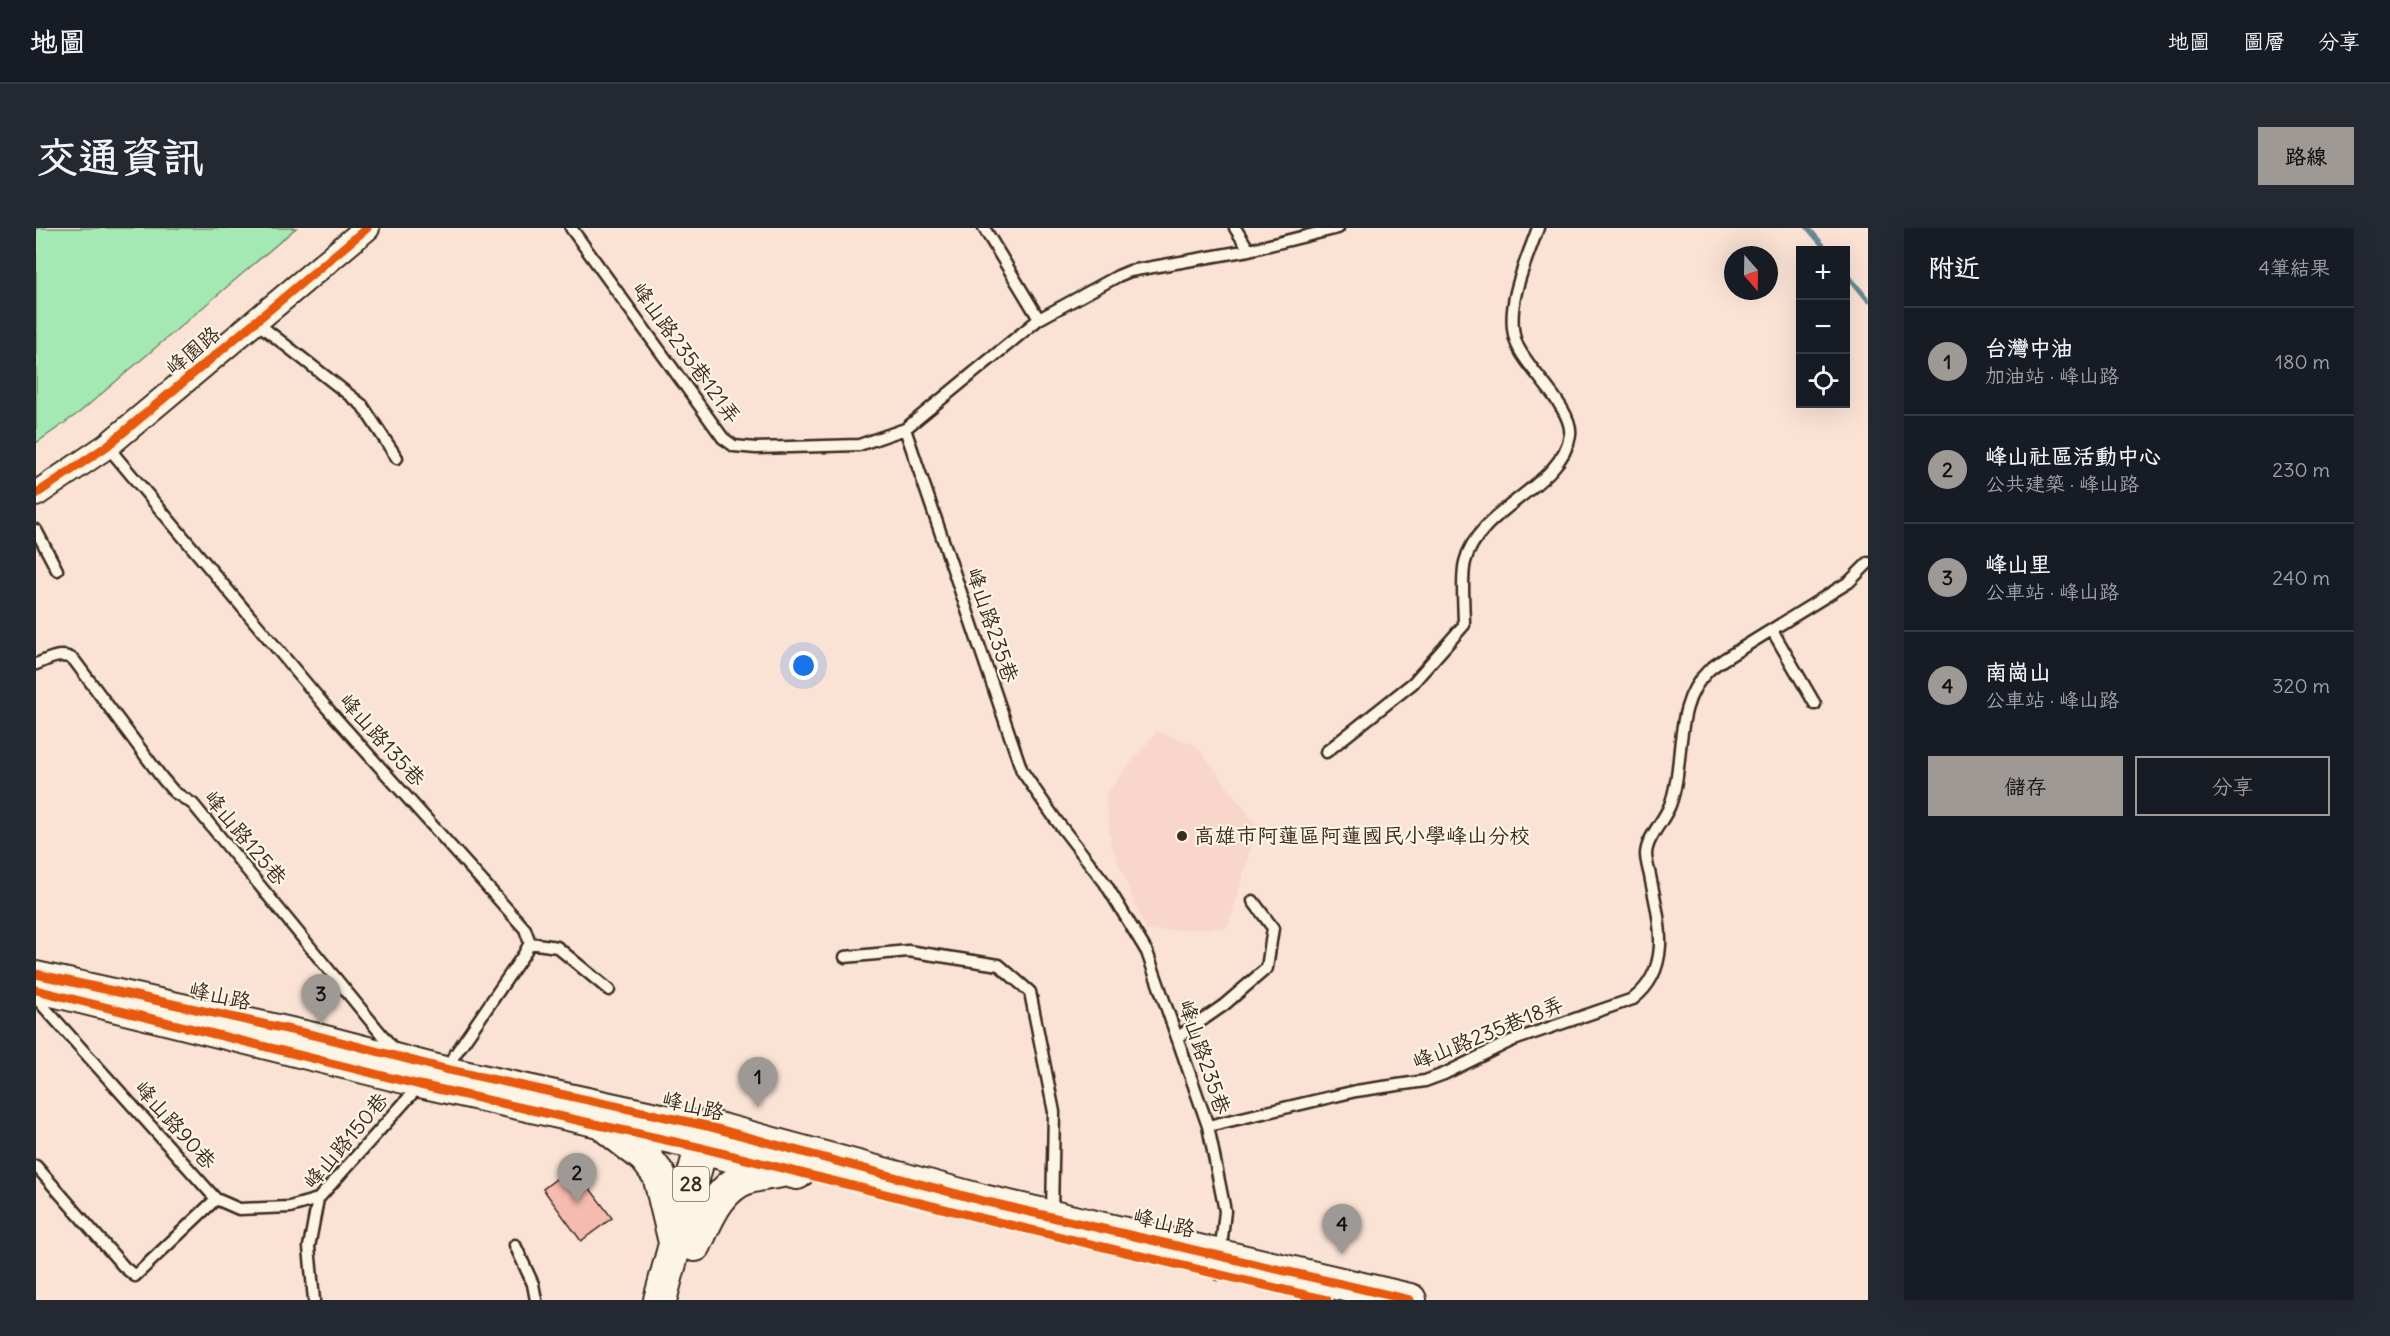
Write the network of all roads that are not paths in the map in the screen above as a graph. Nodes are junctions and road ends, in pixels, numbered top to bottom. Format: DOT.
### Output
graph roads {
  1 [pos="367,228"];
  2 [pos="571,228"];
  3 [pos="984,228"];
  4 [pos="1235,228"];
  5 [pos="1338,228"];
  6 [pos="1538,228"];
  7 [pos="1249,250"];
  8 [pos="1039,320"];
  9 [pos="256,322"];
  10 [pos="904,429"];
  11 [pos="107,446"];
  12 [pos="397,458"];
  13 [pos="36,494"];
  14 [pos="36,530"];
  15 [pos="1868,563"];
  16 [pos="57,570"];
  17 [pos="1772,630"];
  18 [pos="36,664"];
  19 [pos="1815,704"];
  20 [pos="1326,752"];
  21 [pos="1253,901"];
  22 [pos="530,943"];
  23 [pos="845,957"];
  24 [pos="36,974"];
  25 [pos="36,990"];
  26 [pos="609,990"];
  27 [pos="36,998"];
  28 [pos="1178,1037"];
  29 [pos="445,1069"];
  30 [pos="406,1073"];
  31 [pos="1208,1126"];
  32 [pos="608,1128"];
  33 [pos="715,1140"];
  34 [pos="36,1166"];
  35 [pos="787,1170"];
  36 [pos="318,1198"];
  37 [pos="216,1199"];
  38 [pos="1052,1217"];
  39 [pos="685,1243"];
  40 [pos="515,1245"];
  41 [pos="1220,1264"];
  42 [pos="314,1300"];
  43 [pos="536,1300"];
  44 [pos="660,1300"];
  45 [pos="680,1300"];
  46 [pos="1328,1300"];
  47 [pos="1410,1300"];
  1 -- 9 [label="street, 峰園路"];
  2 -- 10 [label="lane, 峰山路235巷121弄"];
  3 -- 8 [label="lane"];
  4 -- 7 [label="lane"];
  5 -- 7 [label="lane"];
  6 -- 20 [label="lane"];
  7 -- 8 [label="lane"];
  8 -- 10 [label="lane"];
  9 -- 11 [label="street, 峰園路"];
  9 -- 12 [label="lane"];
  10 -- 28 [label="lane, 峰山路235巷"];
  11 -- 13 [label="street, 峰園路"];
  11 -- 22 [label="lane, 峰山路135巷"];
  14 -- 16 [label="lane"];
  15 -- 17 [label="lane, 峰山路235巷18弄"];
  17 -- 19 [label="lane"];
  17 -- 31 [label="lane, 峰山路235巷18弄"];
  18 -- 30 [label="lane, 峰山路125巷"];
  21 -- 28 [label="lane"];
  22 -- 26 [label="lane"];
  22 -- 29 [label="lane"];
  23 -- 38 [label="lane"];
  24 -- 30 [label="street, 峰山路"];
  25 -- 30 [label="street, 峰山路"];
  27 -- 37 [label="lane, 峰山路90巷"];
  28 -- 31 [label="lane, 峰山路235巷"];
  29 -- 30 [label="street, 峰山路"];
  29 -- 33 [label="street, 峰山路"];
  30 -- 32 [label="street, 峰山路"];
  30 -- 36 [label="lane, 峰山路150巷"];
  31 -- 41 [label="lane, 峰山路235巷"];
  32 -- 33 [label="street, 峰山路"];
  32 -- 39 [label="main road"];
  33 -- 35 [label="main road, 峰山路 / 28"];
  33 -- 38 [label="main road, 峰山路 / 28"];
  33 -- 39 [label="main road, 28"];
  34 -- 37 [label="lane"];
  35 -- 39 [label="main road"];
  35 -- 41 [label="main road, 峰山路 / 28"];
  36 -- 37 [label="lane, 峰山路90巷"];
  36 -- 42 [label="lane, 峰山路150巷"];
  38 -- 41 [label="main road, 峰山路 / 28"];
  39 -- 44 [label="main road, 28"];
  39 -- 45 [label="main road, 28"];
  40 -- 43 [label="lane"];
  41 -- 46 [label="main road, 峰山路 / 28"];
  41 -- 47 [label="main road, 峰山路 / 28"];
}
